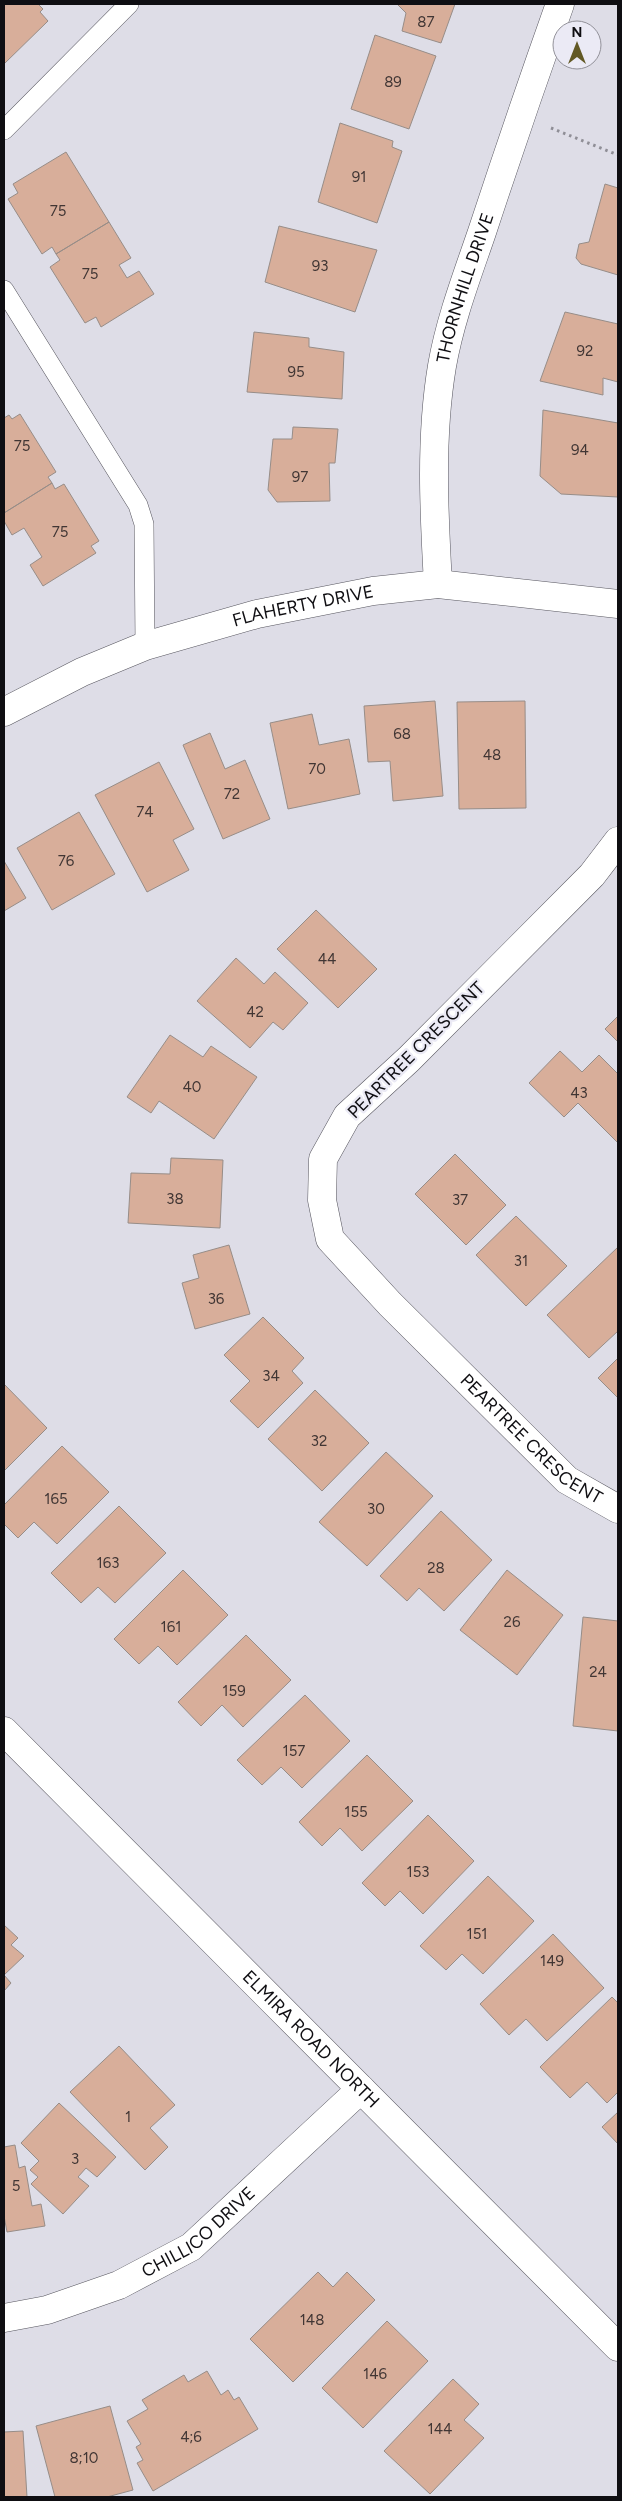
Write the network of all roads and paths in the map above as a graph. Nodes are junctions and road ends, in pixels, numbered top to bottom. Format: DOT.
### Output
graph roads {
  1 [pos="129,4"];
  2 [pos="560,4"];
  3 [pos="520,116"];
  4 [pos="4,130"];
  5 [pos="618,155"];
  6 [pos="4,290"];
  7 [pos="438,584"];
  8 [pos="618,604"];
  9 [pos="145,646"];
  10 [pos="4,712"];
  11 [pos="618,841"];
  12 [pos="618,1509"];
  13 [pos="4,1731"];
  14 [pos="361,2089"];
  15 [pos="4,2318"];
  16 [pos="618,2348"];
  1 -- 4 [label="lane"];
  2 -- 3 [label="street, THORNHILL DRIVE"];
  3 -- 5 [label="path"];
  3 -- 7 [label="street, THORNHILL DRIVE"];
  6 -- 9 [label="lane"];
  7 -- 8 [label="street, FLAHERTY DRIVE"];
  7 -- 9 [label="street, FLAHERTY DRIVE"];
  9 -- 10 [label="street, FLAHERTY DRIVE"];
  11 -- 12 [label="street, PEARTREE CRESCENT"];
  13 -- 14 [label="street, ELMIRA ROAD NORTH"];
  14 -- 15 [label="street, CHILLICO DRIVE"];
  14 -- 16 [label="street, ELMIRA ROAD NORTH"];
}
